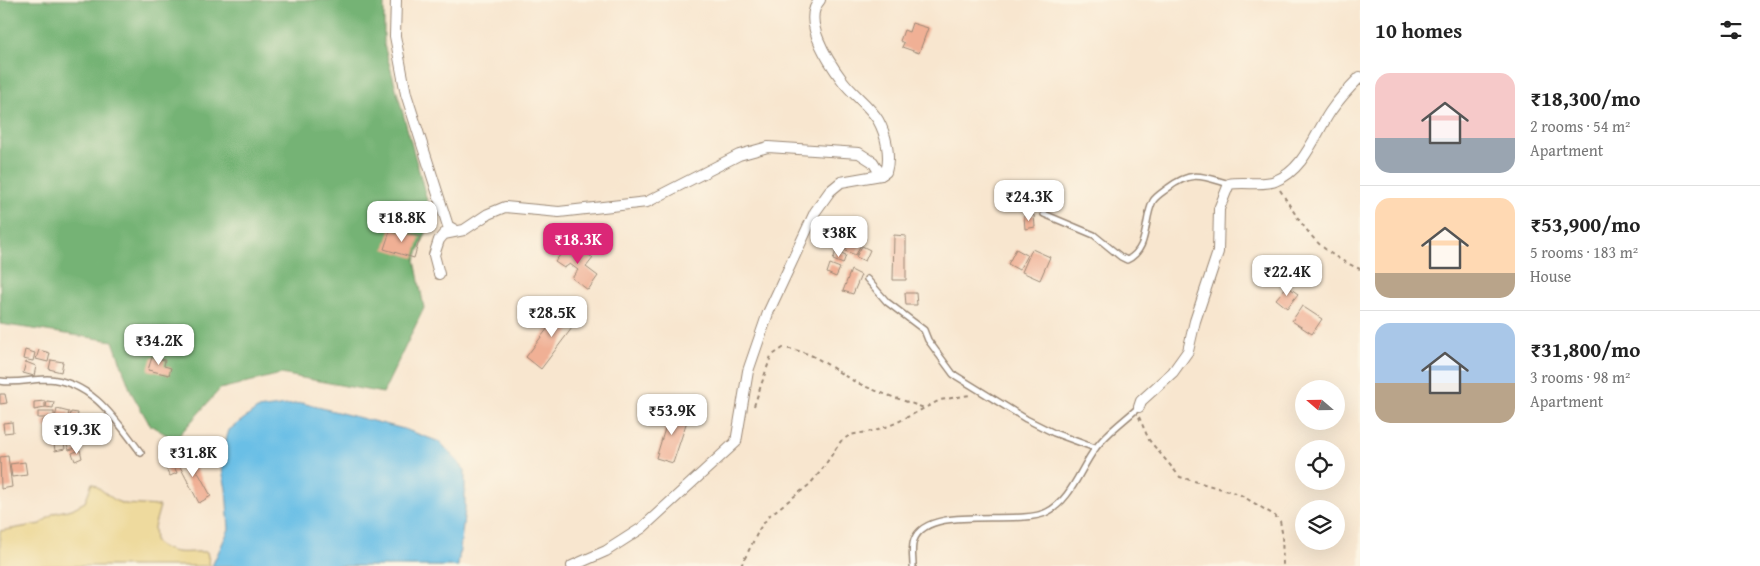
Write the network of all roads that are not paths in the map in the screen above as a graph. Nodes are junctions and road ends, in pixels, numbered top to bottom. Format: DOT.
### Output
graph roads {
  1 [pos="396,0"];
  2 [pos="820,0"];
  3 [pos="1360,77"];
  4 [pos="881,176"];
  5 [pos="1229,184"];
  6 [pos="1044,214"];
  7 [pos="455,230"];
  8 [pos="440,274"];
  9 [pos="867,279"];
  10 [pos="0,381"];
  11 [pos="1139,407"];
  12 [pos="1095,448"];
  13 [pos="141,453"];
  14 [pos="572,566"];
  15 [pos="913,566"];
  1 -- 7 [label="street"];
  2 -- 4 [label="street"];
  3 -- 5 [label="street"];
  4 -- 7 [label="street"];
  4 -- 14 [label="street"];
  5 -- 6 [label="lane"];
  5 -- 11 [label="street"];
  7 -- 8 [label="street"];
  9 -- 12 [label="lane"];
  10 -- 13 [label="lane"];
  11 -- 12 [label="lane"];
  12 -- 15 [label="lane"];
}
